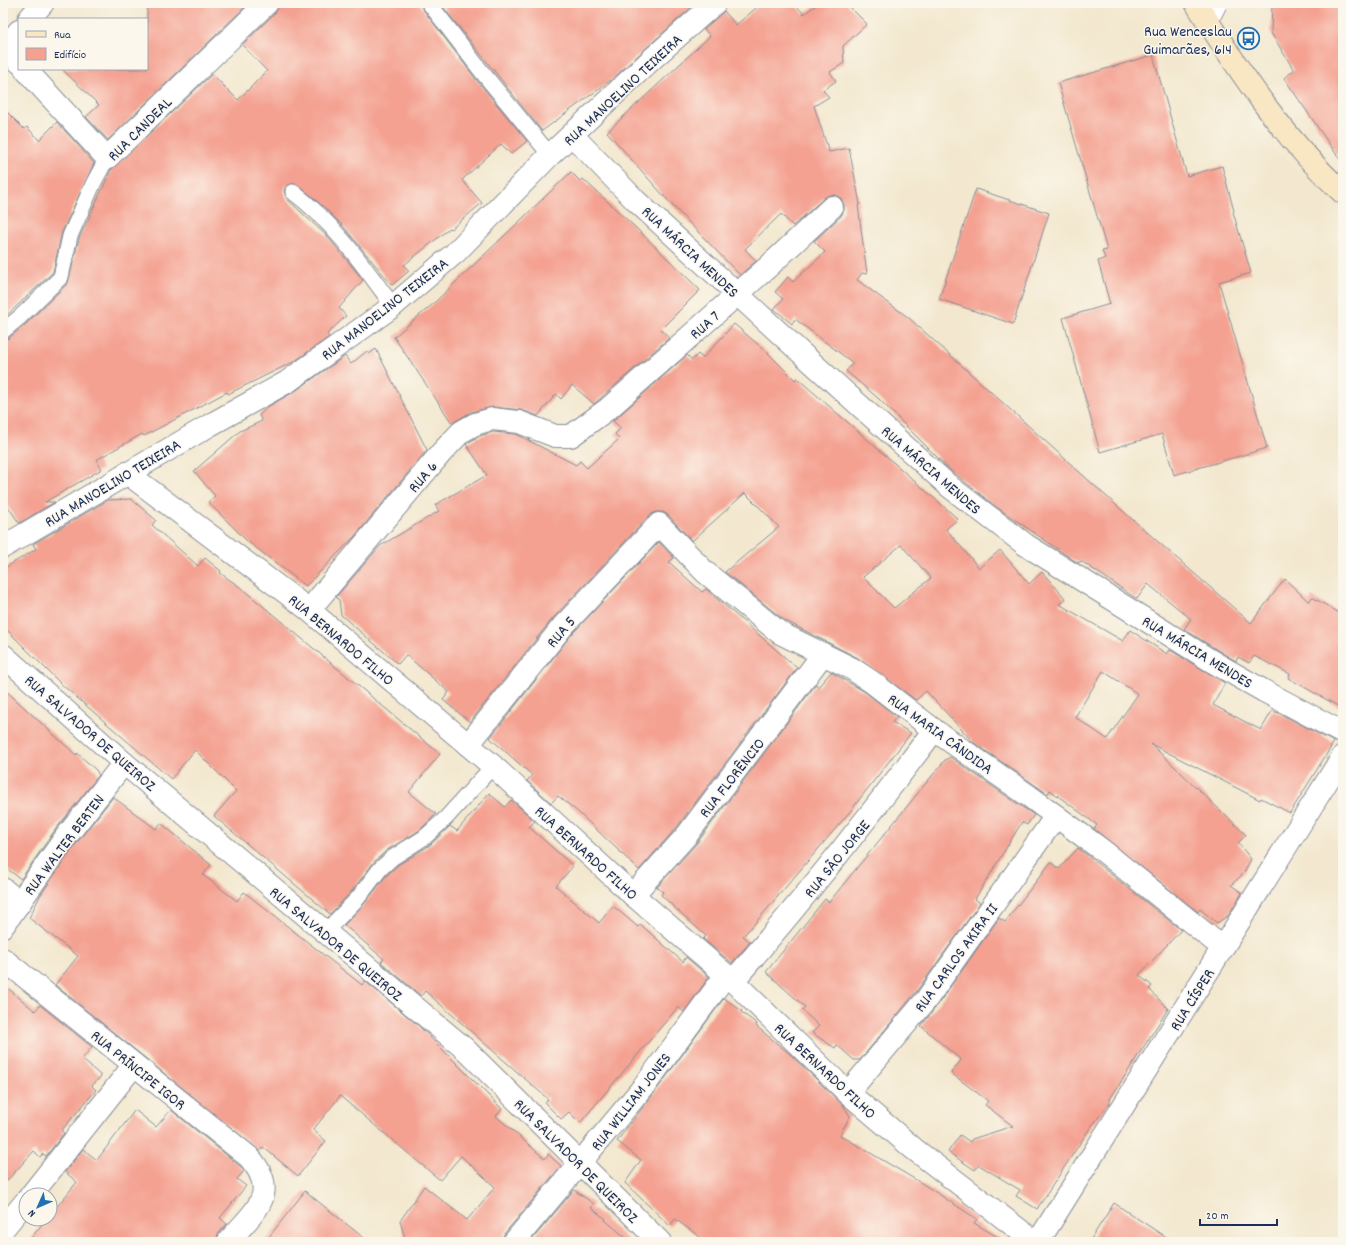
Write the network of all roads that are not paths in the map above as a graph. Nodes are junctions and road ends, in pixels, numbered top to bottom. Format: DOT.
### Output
graph roads {
  1 [pos="43,3"];
  2 [pos="267,3"];
  3 [pos="429,3"];
  4 [pos="715,3"];
  5 [pos="1206,9"];
  6 [pos="30,18"];
  7 [pos="18,33"];
  8 [pos="9,52"];
  9 [pos="26,70"];
  10 [pos="572,135"];
  11 [pos="550,155"];
  12 [pos="107,158"];
  13 [pos="293,192"];
  14 [pos="1343,193"];
  15 [pos="832,207"];
  16 [pos="737,294"];
  17 [pos="393,306"];
  18 [pos="3,331"];
  19 [pos="572,436"];
  20 [pos="127,474"];
  21 [pos="659,524"];
  22 [pos="3,546"];
  23 [pos="309,610"];
  24 [pos="823,654"];
  25 [pos="3,655"];
  26 [pos="934,730"];
  27 [pos="1343,733"];
  28 [pos="468,745"];
  29 [pos="1343,756"];
  30 [pos="124,763"];
  31 [pos="493,766"];
  32 [pos="1056,816"];
  33 [pos="633,895"];
  34 [pos="11,896"];
  35 [pos="3,926"];
  36 [pos="325,932"];
  37 [pos="1223,948"];
  38 [pos="3,960"];
  39 [pos="730,978"];
  40 [pos="134,1065"];
  41 [pos="848,1093"];
  42 [pos="580,1163"];
  43 [pos="37,1187"];
  44 [pos="18,1211"];
  45 [pos="3,1229"];
  46 [pos="228,1242"];
  47 [pos="514,1242"];
  48 [pos="660,1242"];
  49 [pos="1037,1242"];
  1 -- 6 [label="street"];
  2 -- 12 [label="street, RUA CANDEAL"];
  3 -- 11 [label="lane"];
  4 -- 10 [label="street, RUA MANOELINO TEIXEIRA"];
  5 -- 14 [label="street"];
  7 -- 8 [label="street"];
  9 -- 12 [label="street"];
  10 -- 11 [label="street, RUA MANOELINO TEIXEIRA"];
  10 -- 16 [label="street, RUA MÁRCIA MENDES"];
  11 -- 17 [label="street, RUA MANOELINO TEIXEIRA"];
  12 -- 18 [label="lane, RUA CANDEAL"];
  13 -- 17 [label="lane"];
  15 -- 16 [label="street, RUA 7"];
  16 -- 19 [label="street, RUA 7"];
  16 -- 27 [label="street, RUA MÁRCIA MENDES"];
  17 -- 20 [label="street, RUA MANOELINO TEIXEIRA"];
  19 -- 23 [label="street, RUA 6"];
  20 -- 22 [label="street, RUA MANOELINO TEIXEIRA"];
  20 -- 23 [label="street, RUA BERNARDO FILHO"];
  21 -- 24 [label="street, RUA MARIA CÂNDIDA"];
  21 -- 28 [label="street, RUA 5"];
  23 -- 28 [label="street, RUA BERNARDO FILHO"];
  24 -- 26 [label="street, RUA MARIA CÂNDIDA"];
  24 -- 33 [label="street, RUA FLORÊNCIO"];
  25 -- 30 [label="street, RUA SALVADOR DE QUEIROZ"];
  26 -- 32 [label="street, RUA MARIA CÂNDIDA"];
  26 -- 39 [label="street, RUA SÃO JORGE"];
  28 -- 31 [label="street, RUA BERNARDO FILHO"];
  29 -- 37 [label="street, RUA CÍSPER"];
  30 -- 34 [label="street, RUA WALTER BERTEN"];
  30 -- 36 [label="street, RUA SALVADOR DE QUEIROZ"];
  31 -- 33 [label="street, RUA BERNARDO FILHO"];
  31 -- 36 [label="lane"];
  32 -- 37 [label="street, RUA MARIA CÂNDIDA"];
  32 -- 41 [label="street, RUA CARLOS AKIRA II"];
  33 -- 39 [label="street, RUA BERNARDO FILHO"];
  34 -- 35 [label="street, RUA WALTER BERTEN"];
  36 -- 42 [label="street, RUA SALVADOR DE QUEIROZ"];
  37 -- 49 [label="street, RUA CÍSPER"];
  38 -- 40 [label="street, RUA PRÍNCIPE IGOR"];
  39 -- 41 [label="street, RUA BERNARDO FILHO"];
  39 -- 42 [label="street, RUA WILLIAM JONES"];
  40 -- 43 [label="street"];
  40 -- 46 [label="street, RUA PRÍNCIPE IGOR"];
  41 -- 49 [label="street, RUA BERNARDO FILHO"];
  42 -- 47 [label="street, RUA WILLIAM JONES"];
  42 -- 48 [label="street, RUA SALVADOR DE QUEIROZ"];
  44 -- 45 [label="street"];
}
